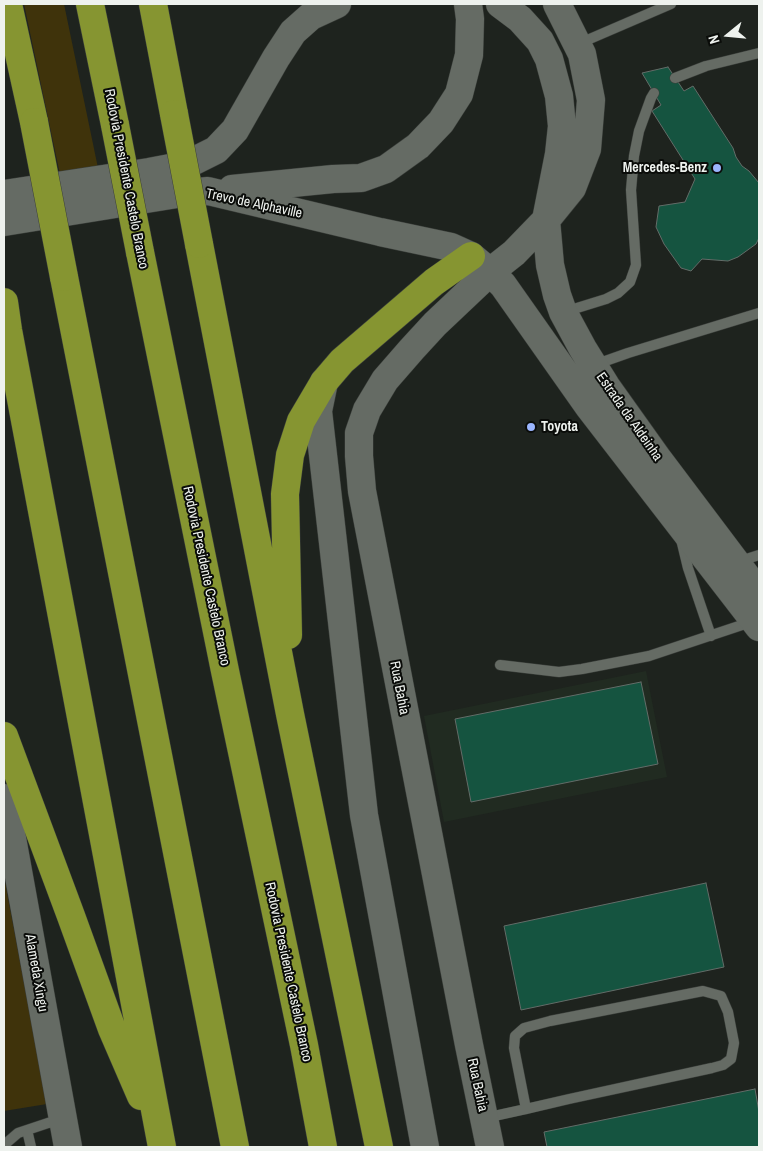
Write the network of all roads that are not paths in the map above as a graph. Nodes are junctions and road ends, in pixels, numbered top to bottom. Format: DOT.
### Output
graph roads {
  1 [pos="8,4"];
  2 [pos="90,4"];
  3 [pos="153,4"];
  4 [pos="337,4"];
  5 [pos="468,4"];
  6 [pos="500,4"];
  7 [pos="557,4"];
  8 [pos="671,4"];
  9 [pos="578,44"];
  10 [pos="759,53"];
  11 [pos="675,78"];
  12 [pos="654,93"];
  13 [pos="208,191"];
  14 [pos="4,194"];
  15 [pos="546,220"];
  16 [pos="4,222"];
  17 [pos="481,264"];
  18 [pos="562,312"];
  19 [pos="759,313"];
  20 [pos="526,318"];
  21 [pos="5,321"];
  22 [pos="593,365"];
  23 [pos="324,382"];
  24 [pos="675,517"];
  25 [pos="748,559"];
  26 [pos="759,593"];
  27 [pos="757,624"];
  28 [pos="711,636"];
  29 [pos="500,665"];
  30 [pos="290,714"];
  31 [pos="4,736"];
  32 [pos="4,798"];
  33 [pos="526,1109"];
  34 [pos="484,1118"];
  35 [pos="63,1120"];
  36 [pos="27,1130"];
  37 [pos="161,1143"];
  38 [pos="4,1145"];
  39 [pos="31,1147"];
  40 [pos="68,1147"];
  41 [pos="235,1147"];
  42 [pos="323,1147"];
  43 [pos="379,1147"];
  44 [pos="424,1147"];
  45 [pos="490,1147"];
  1 -- 41 [label="highway, bridge"];
  2 -- 42 [label="highway, Rodovia Presidente Castelo Branco, bridge"];
  3 -- 30 [label="highway, bridge"];
  4 -- 14 [label="main road"];
  5 -- 13 [label="main road"];
  6 -- 15 [label="main road, Estrada da Aldeinha"];
  7 -- 9 [label="main road, Rua Bahia"];
  8 -- 9 [label="lane"];
  9 -- 15 [label="main road, Rua Bahia"];
  10 -- 11 [label="lane"];
  12 -- 18 [label="lane"];
  13 -- 16 [label="main road, Trevo de Alphaville"];
  13 -- 17 [label="main road, Trevo de Alphaville"];
  15 -- 17 [label="main road, Rua Bahia"];
  15 -- 18 [label="main road, Estrada da Aldeinha"];
  17 -- 20 [label="main road, Estrada da Aldeinha"];
  17 -- 23 [label="highway"];
  17 -- 34 [label="main road, Rua Bahia"];
  18 -- 20 [label="main road"];
  18 -- 22 [label="main road, Estrada da Aldeinha"];
  19 -- 22 [label="lane"];
  20 -- 24 [label="main road, Estrada da Aldeinha"];
  21 -- 37 [label="highway"];
  22 -- 25 [label="main road, Estrada da Aldeinha"];
  23 -- 30 [label="highway"];
  23 -- 44 [label="main road"];
  24 -- 27 [label="main road, Estrada da Aldeinha"];
  24 -- 28 [label="lane"];
  25 -- 26 [label="main road, Estrada da Aldeinha"];
  27 -- 28 [label="lane"];
  28 -- 29 [label="lane"];
  30 -- 43 [label="highway"];
  31 -- 37 [label="highway"];
  32 -- 35 [label="main road, Alameda Xingu"];
  33 -- 33 [label="lane"];
  33 -- 34 [label="lane"];
  34 -- 45 [label="main road, Rua Bahia"];
  35 -- 36 [label="lane"];
  35 -- 40 [label="main road, Alameda Xingu"];
  36 -- 38 [label="lane"];
  36 -- 39 [label="lane"];
}
